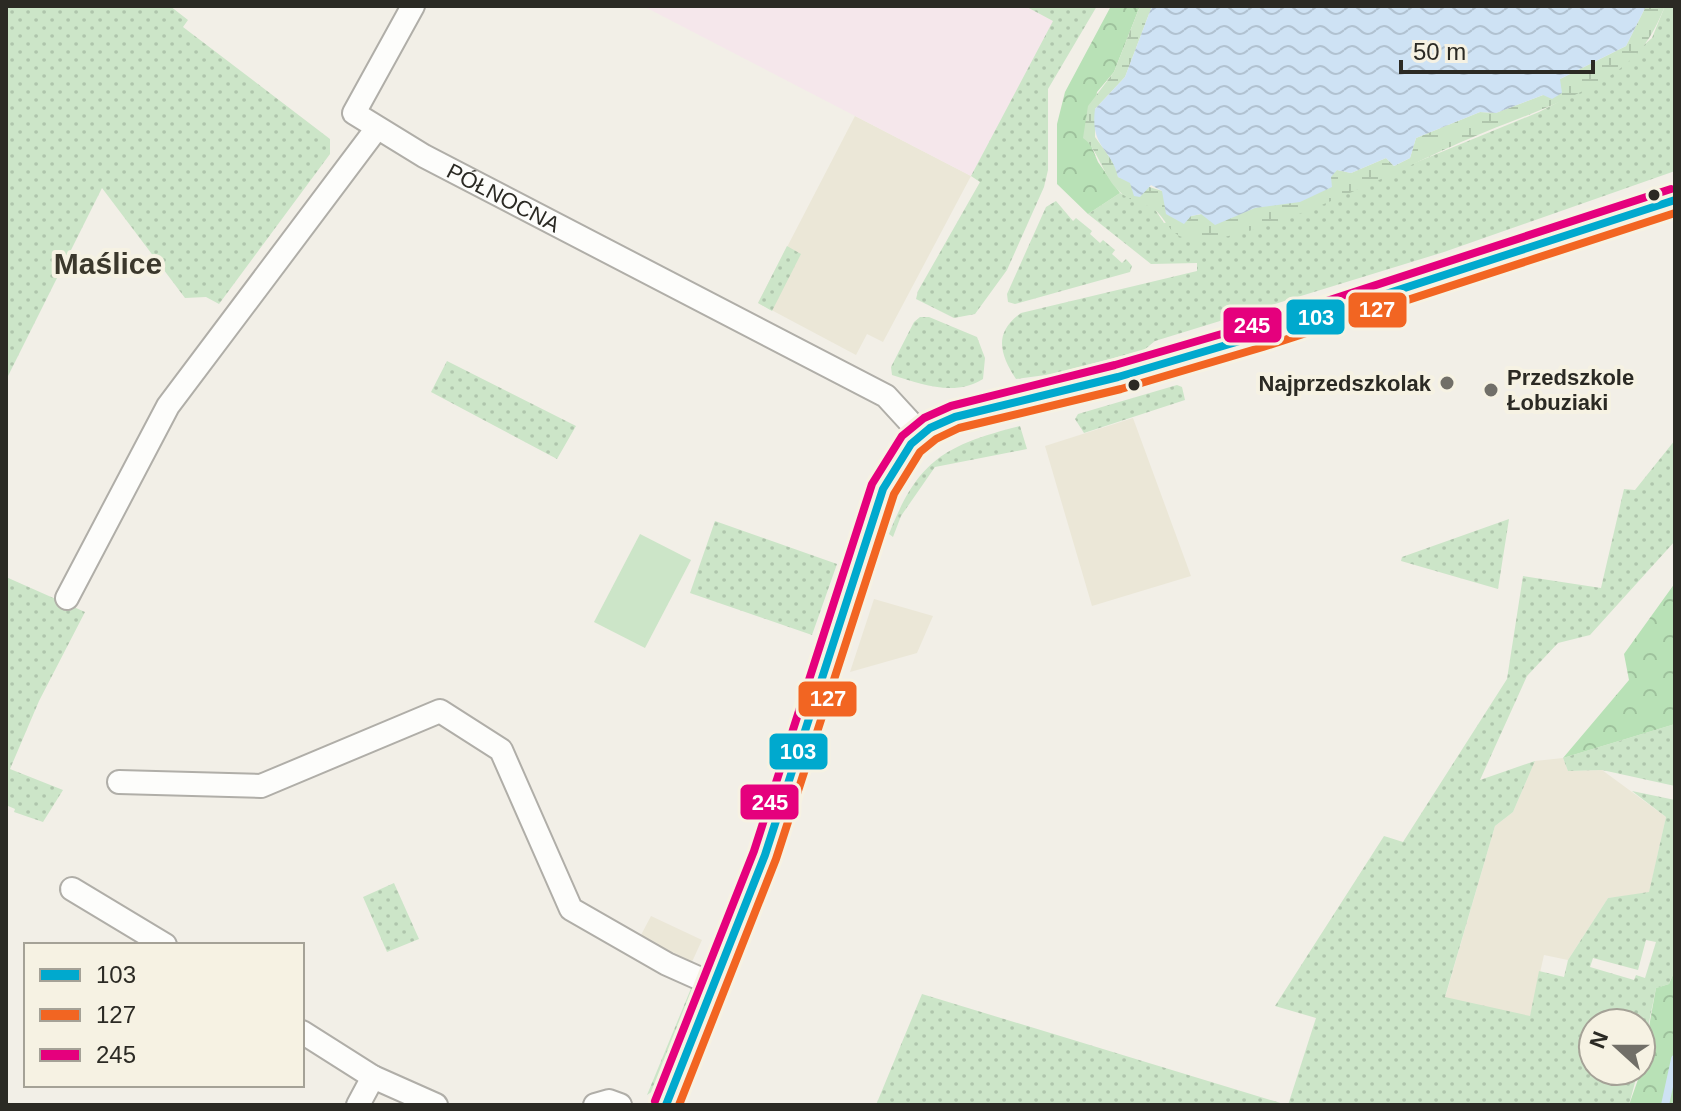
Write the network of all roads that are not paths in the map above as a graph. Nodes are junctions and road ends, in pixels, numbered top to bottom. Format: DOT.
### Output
graph roads {
  1 [pos="413,6"];
  2 [pos="377,128"];
  3 [pos="1675,200"];
  4 [pos="920,433"];
  5 [pos="67,598"];
  6 [pos="119,782"];
  7 [pos="72,889"];
  8 [pos="162,943"];
  9 [pos="714,985"];
  10 [pos="304,1033"];
  11 [pos="373,1077"];
  12 [pos="358,1105"];
  13 [pos="436,1105"];
  14 [pos="595,1105"];
  15 [pos="620,1105"];
  16 [pos="666,1105"];
  1 -- 2 [label="street, PÓŁNOCNA"];
  2 -- 4 [label="street, PÓŁNOCNA"];
  2 -- 5 [label="street"];
  3 -- 4 [label="street"];
  4 -- 9 [label="street"];
  6 -- 9 [label="street"];
  7 -- 8 [label="street"];
  9 -- 16 [label="street"];
  10 -- 11 [label="street"];
  11 -- 12 [label="street"];
  11 -- 13 [label="street"];
  14 -- 15 [label="street"];
}
